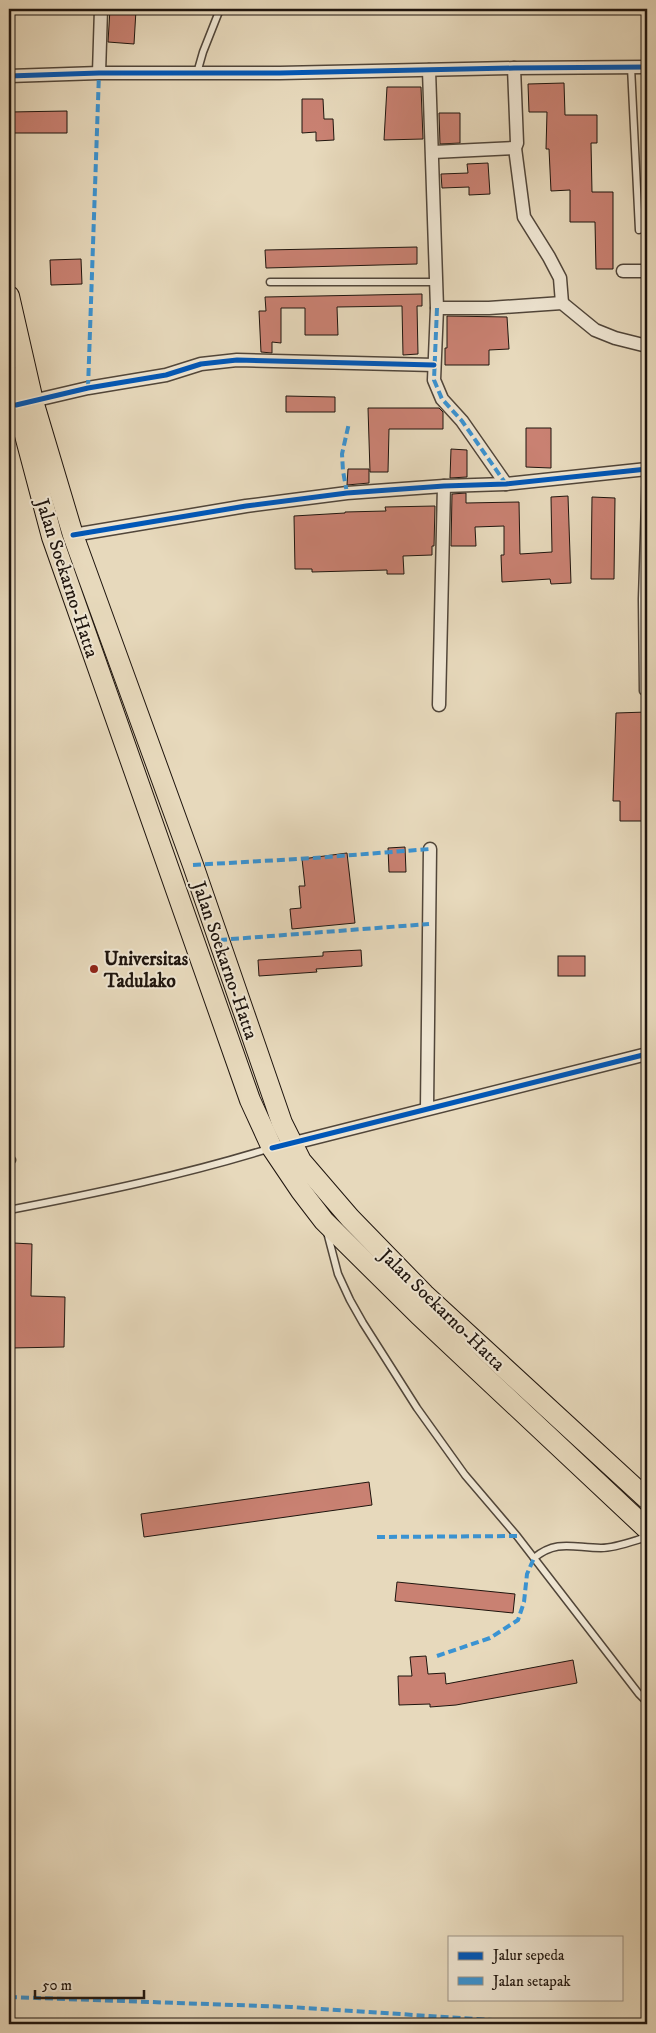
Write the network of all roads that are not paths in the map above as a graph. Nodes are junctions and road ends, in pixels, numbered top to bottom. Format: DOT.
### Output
graph roads {
  1 [pos="101,9"];
  2 [pos="220,9"];
  3 [pos="631,67"];
  4 [pos="647,67"];
  5 [pos="514,68"];
  6 [pos="429,70"];
  7 [pos="99,73"];
  8 [pos="197,73"];
  9 [pos="9,76"];
  10 [pos="515,148"];
  11 [pos="433,152"];
  12 [pos="639,230"];
  13 [pos="623,270"];
  14 [pos="647,271"];
  15 [pos="270,282"];
  16 [pos="436,282"];
  17 [pos="9,296"];
  18 [pos="562,303"];
  19 [pos="437,308"];
  20 [pos="647,346"];
  21 [pos="434,365"];
  22 [pos="9,375"];
  23 [pos="24,403"];
  24 [pos="646,469"];
  25 [pos="506,484"];
  26 [pos="444,486"];
  27 [pos="73,535"];
  28 [pos="644,691"];
  29 [pos="439,705"];
  30 [pos="430,849"];
  31 [pos="647,1054"];
  32 [pos="428,1108"];
  33 [pos="291,1143"];
  34 [pos="272,1148"];
  35 [pos="9,1210"];
  36 [pos="324,1221"];
  37 [pos="647,1499"];
  38 [pos="644,1520"];
  39 [pos="647,1537"];
  40 [pos="534,1558"];
  41 [pos="647,1702"];
  1 -- 7 [label="street"];
  2 -- 8 [label="lane"];
  3 -- 4 [label="street"];
  3 -- 5 [label="street"];
  3 -- 12 [label="lane"];
  5 -- 6 [label="street"];
  5 -- 10 [label="street"];
  6 -- 8 [label="street"];
  6 -- 11 [label="street"];
  7 -- 8 [label="street"];
  7 -- 9 [label="street"];
  10 -- 11 [label="street"];
  10 -- 18 [label="street"];
  11 -- 16 [label="street"];
  13 -- 14 [label="street"];
  15 -- 16 [label="lane"];
  16 -- 19 [label="street"];
  17 -- 23 [label="main road, Jalan Soekarno-Hatta"];
  18 -- 19 [label="street"];
  18 -- 20 [label="street"];
  19 -- 21 [label="street"];
  21 -- 23 [label="street"];
  21 -- 25 [label="street"];
  22 -- 23 [label="main road, Jalan Soekarno-Hatta"];
  23 -- 27 [label="main road, Jalan Soekarno-Hatta"];
  23 -- 34 [label="main road, Jalan Soekarno-Hatta"];
  24 -- 25 [label="street"];
  24 -- 28 [label="lane"];
  25 -- 26 [label="street"];
  26 -- 27 [label="street"];
  26 -- 29 [label="street"];
  27 -- 33 [label="main road, Jalan Soekarno-Hatta"];
  30 -- 32 [label="street"];
  31 -- 32 [label="street"];
  32 -- 33 [label="street"];
  33 -- 34 [label="street"];
  33 -- 37 [label="main road, Jalan Soekarno-Hatta"];
  34 -- 35 [label="lane"];
  34 -- 36 [label="main road, Jalan Soekarno-Hatta"];
  36 -- 38 [label="main road, Jalan Soekarno-Hatta"];
  36 -- 40 [label="lane"];
  39 -- 40 [label="lane"];
  40 -- 41 [label="lane"];
}
